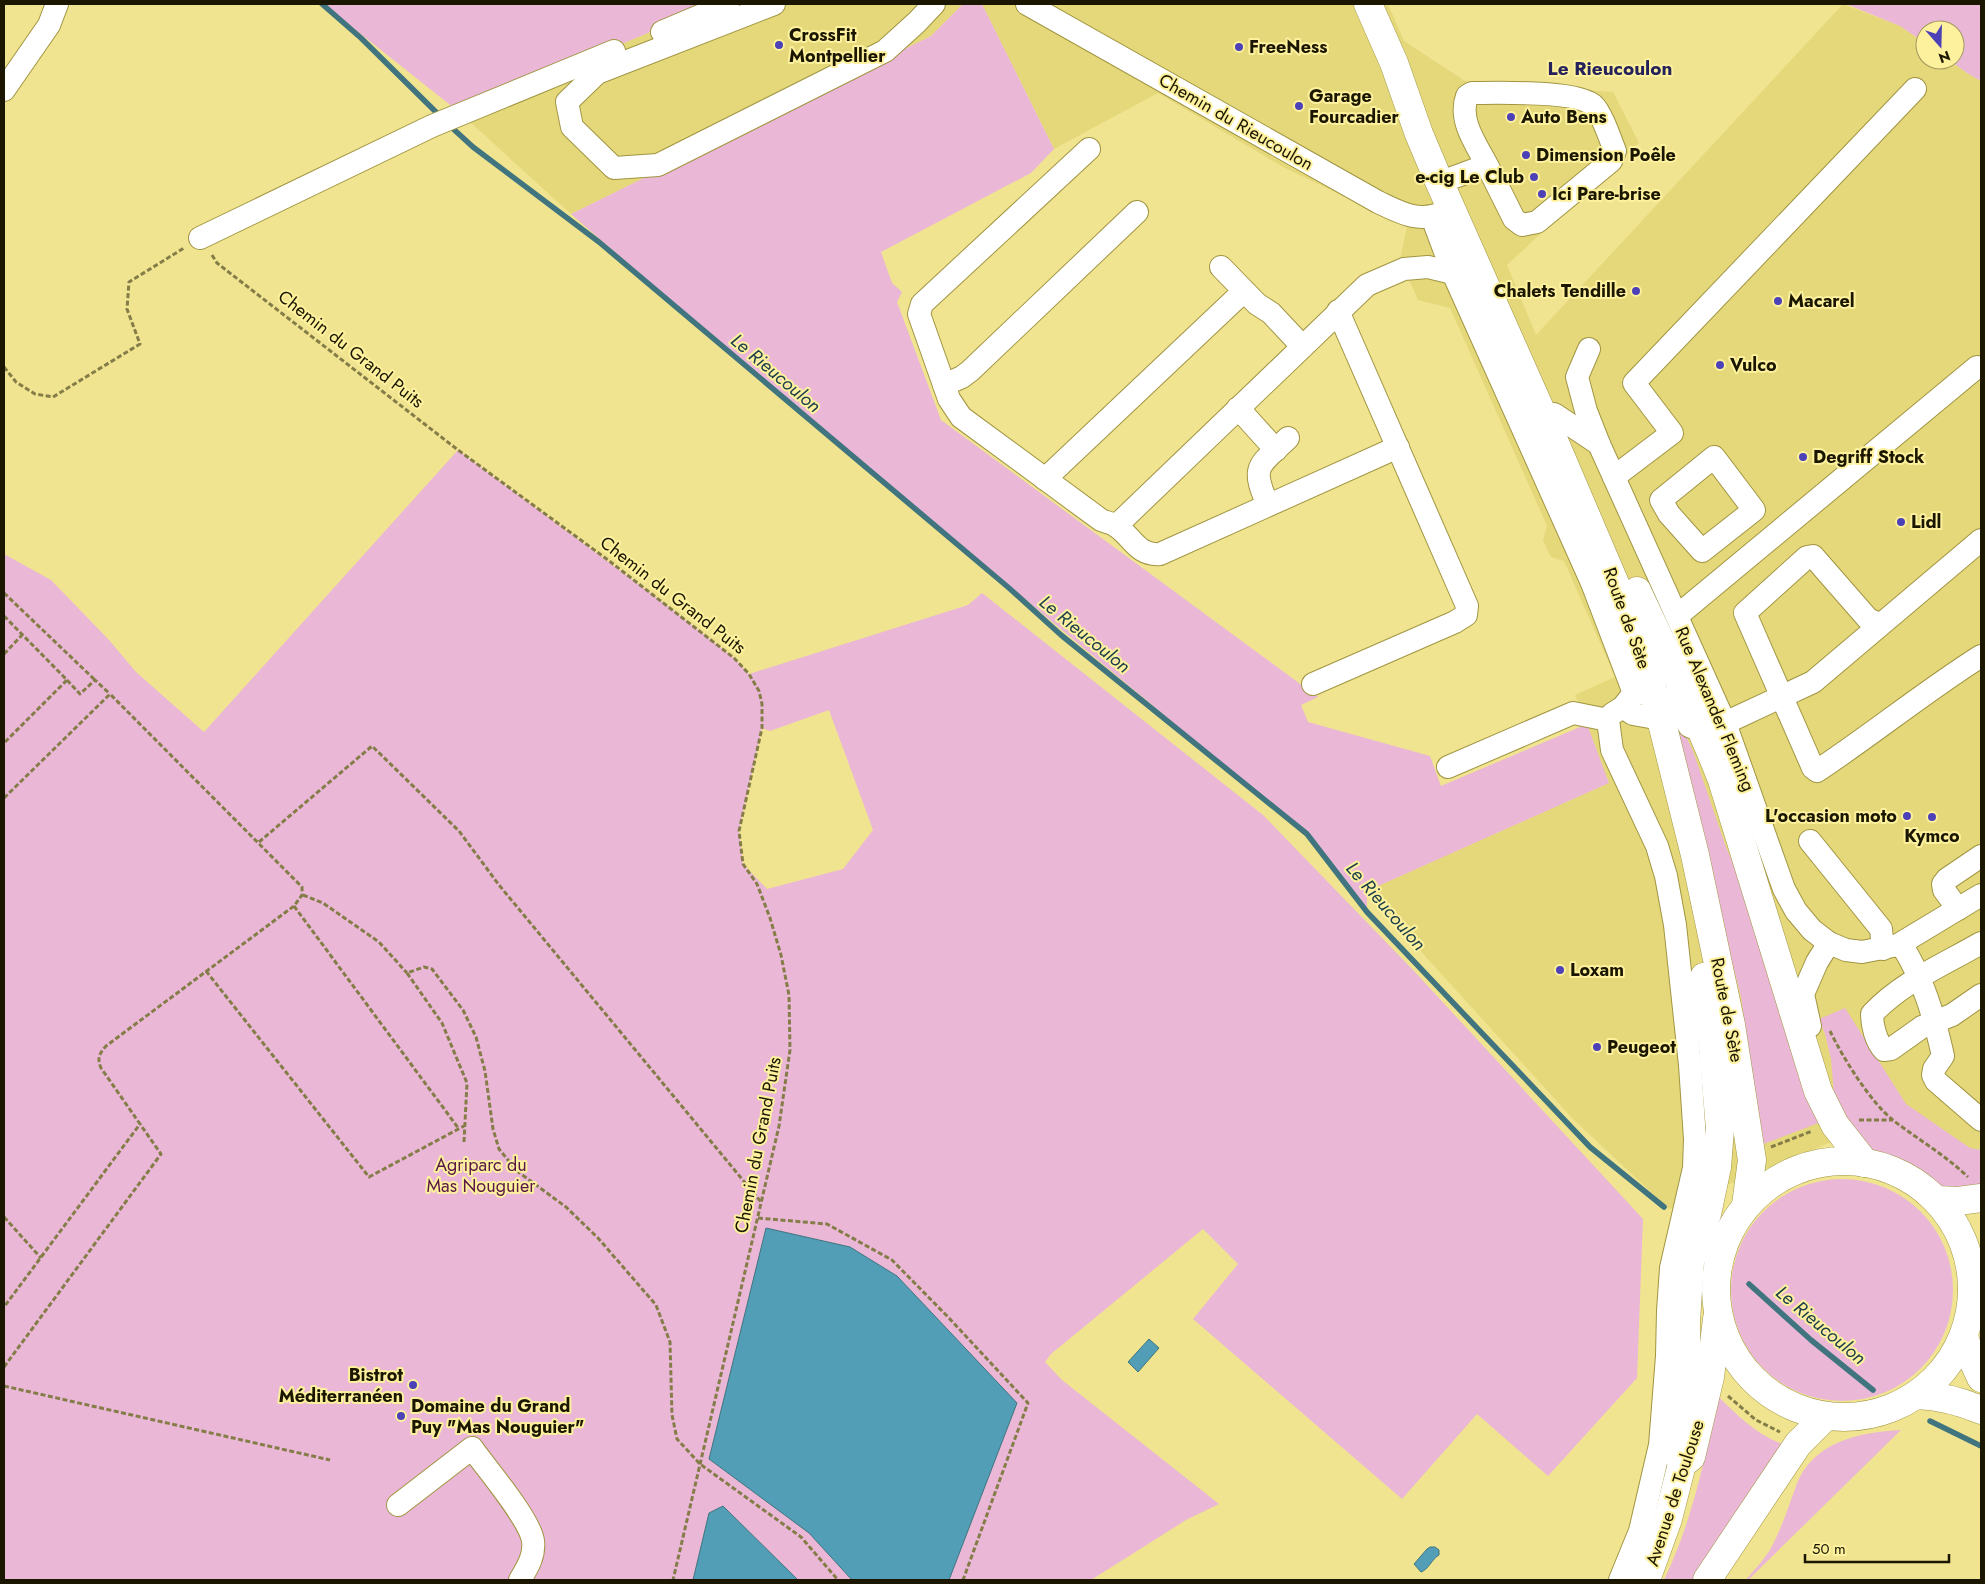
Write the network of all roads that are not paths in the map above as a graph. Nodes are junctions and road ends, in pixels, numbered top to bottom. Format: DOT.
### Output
graph roads {
  1 [pos="57,4"];
  2 [pos="728,4"];
  3 [pos="774,4"];
  4 [pos="934,4"];
  5 [pos="1027,4"];
  6 [pos="1368,4"];
  7 [pos="1394,63"];
  8 [pos="1915,89"];
  9 [pos="4,90"];
  10 [pos="1089,149"];
  11 [pos="1487,165"];
  12 [pos="1452,178"];
  13 [pos="1137,212"];
  14 [pos="1442,213"];
  15 [pos="200,238"];
  16 [pos="1221,267"];
  17 [pos="1452,273"];
  18 [pos="1244,291"];
  19 [pos="1338,311"];
  20 [pos="1302,346"];
  21 [pos="1589,349"];
  22 [pos="1977,367"];
  23 [pos="944,384"];
  24 [pos="1238,408"];
  25 [pos="1554,414"];
  26 [pos="1599,444"];
  27 [pos="1398,448"];
  28 [pos="1614,476"];
  29 [pos="1044,479"];
  30 [pos="1268,506"];
  31 [pos="1670,514"];
  32 [pos="1116,526"];
  33 [pos="1638,531"];
  34 [pos="1981,540"];
  35 [pos="1677,616"];
  36 [pos="1880,624"];
  37 [pos="1981,656"];
  38 [pos="1313,684"];
  39 [pos="1782,697"];
  40 [pos="1630,703"];
  41 [pos="1714,727"];
  42 [pos="1448,767"];
  43 [pos="1810,841"];
  44 [pos="1981,856"];
  45 [pos="1981,895"];
  46 [pos="1958,909"];
  47 [pos="1708,914"];
  48 [pos="1981,942"];
  49 [pos="1829,943"];
  50 [pos="1892,946"];
  51 [pos="1920,976"];
  52 [pos="1981,995"];
  53 [pos="1936,1022"];
  54 [pos="1807,1054"];
  55 [pos="1981,1120"];
  56 [pos="1865,1163"];
  57 [pos="1977,1190"];
  58 [pos="1937,1200"];
  59 [pos="1746,1205"];
  60 [pos="1977,1267"];
  61 [pos="1717,1316"];
  62 [pos="1964,1336"];
  63 [pos="1981,1378"];
  64 [pos="1916,1395"];
  65 [pos="1981,1410"];
  66 [pos="1826,1416"];
  67 [pos="1682,1464"];
  68 [pos="398,1505"];
  69 [pos="520,1580"];
  70 [pos="1620,1580"];
  71 [pos="1646,1580"];
  72 [pos="1707,1580"];
  1 -- 9 [label="street"];
  2 -- 15 [label="street"];
  3 -- 4 [label="street"];
  5 -- 14 [label="street, Chemin du Rieucoulon"];
  6 -- 7 [label="main road, Route de Sète"];
  7 -- 12 [label="main road, Route de Sète"];
  7 -- 14 [label="main road, Route de Sète"];
  8 -- 28 [label="street"];
  10 -- 23 [label="street"];
  11 -- 11 [label="street"];
  11 -- 12 [label="street"];
  12 -- 25 [label="main road, Route de Sète"];
  13 -- 23 [label="street"];
  14 -- 17 [label="street"];
  14 -- 40 [label="main road, Route de Sète"];
  16 -- 18 [label="street"];
  17 -- 19 [label="street"];
  17 -- 40 [label="street"];
  18 -- 20 [label="street"];
  18 -- 29 [label="street"];
  19 -- 20 [label="street"];
  19 -- 27 [label="street"];
  20 -- 24 [label="street"];
  21 -- 26 [label="street, Rue Alexander Fleming"];
  22 -- 35 [label="street"];
  23 -- 29 [label="street"];
  24 -- 30 [label="street"];
  24 -- 32 [label="street"];
  25 -- 26 [label="street"];
  25 -- 41 [label="main road, Route de Sète"];
  26 -- 28 [label="street, Rue Alexander Fleming"];
  27 -- 30 [label="street"];
  27 -- 38 [label="street"];
  28 -- 33 [label="street, Rue Alexander Fleming"];
  29 -- 32 [label="street"];
  30 -- 32 [label="street"];
  31 -- 33 [label="street"];
  33 -- 35 [label="street, Rue Alexander Fleming"];
  34 -- 36 [label="street"];
  35 -- 41 [label="street, Rue Alexander Fleming"];
  36 -- 39 [label="street"];
  36 -- 39 [label="street"];
  37 -- 39 [label="street"];
  39 -- 41 [label="street"];
  40 -- 41 [label="street"];
  40 -- 42 [label="street"];
  40 -- 47 [label="main road, Route de Sète"];
  40 -- 70 [label="street"];
  41 -- 49 [label="street, Rue Alexander Fleming"];
  41 -- 54 [label="main road, Route de Sète"];
  43 -- 50 [label="street"];
  44 -- 46 [label="street"];
  45 -- 46 [label="street, Rue Alexander Fleming"];
  46 -- 50 [label="street, Rue Alexander Fleming"];
  47 -- 59 [label="main road, Route de Sète"];
  47 -- 67 [label="main road"];
  48 -- 51 [label="street"];
  49 -- 50 [label="street, Rue Alexander Fleming"];
  49 -- 54 [label="street"];
  50 -- 51 [label="street"];
  51 -- 53 [label="street"];
  51 -- 53 [label="street"];
  52 -- 53 [label="street"];
  53 -- 55 [label="street"];
  54 -- 56 [label="main road, Route de Sète"];
  56 -- 58 [label="main road"];
  56 -- 59 [label="main road"];
  57 -- 58 [label="main road"];
  58 -- 60 [label="main road"];
  59 -- 61 [label="main road"];
  60 -- 62 [label="main road"];
  61 -- 66 [label="main road"];
  61 -- 67 [label="main road, Avenue de Toulouse"];
  62 -- 63 [label="main road"];
  62 -- 64 [label="main road"];
  64 -- 65 [label="main road"];
  64 -- 66 [label="main road"];
  66 -- 72 [label="main road"];
  67 -- 71 [label="main road, Avenue de Toulouse"];
  68 -- 69 [label="street"];
}
